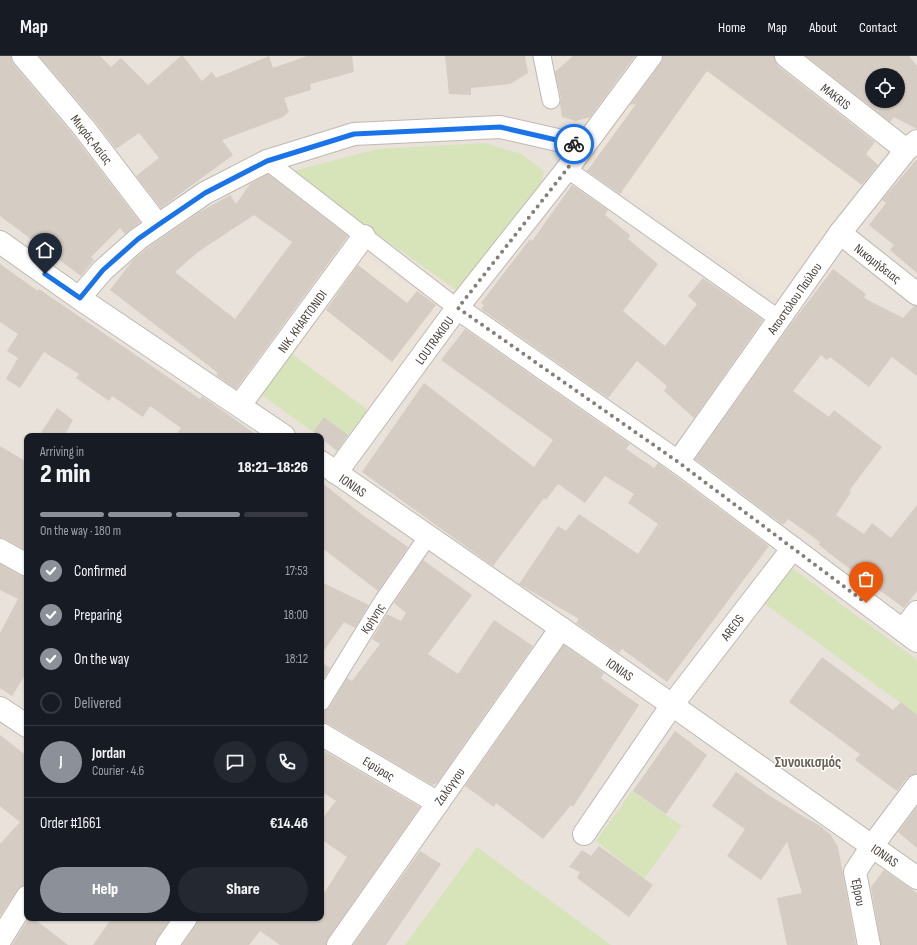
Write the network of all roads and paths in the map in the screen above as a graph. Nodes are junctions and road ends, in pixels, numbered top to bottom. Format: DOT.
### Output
graph roads {
  1 [pos="23,56"];
  2 [pos="542,56"];
  3 [pos="651,56"];
  4 [pos="786,56"];
  5 [pos="551,100"];
  6 [pos="584,146"];
  7 [pos="912,146"];
  8 [pos="267,161"];
  9 [pos="567,169"];
  10 [pos="158,225"];
  11 [pos="840,233"];
  12 [pos="364,236"];
  13 [pos="0,242"];
  14 [pos="917,294"];
  15 [pos="80,298"];
  16 [pos="458,308"];
  17 [pos="779,319"];
  18 [pos="240,405"];
  19 [pos="280,433"];
  20 [pos="678,462"];
  21 [pos="328,467"];
  22 [pos="428,536"];
  23 [pos="793,548"];
  24 [pos="0,550"];
  25 [pos="24,563"];
  26 [pos="917,612"];
  27 [pos="561,628"];
  28 [pos="910,636"];
  29 [pos="324,697"];
  30 [pos="672,706"];
  31 [pos="0,708"];
  32 [pos="24,724"];
  33 [pos="324,736"];
  34 [pos="917,786"];
  35 [pos="438,803"];
  36 [pos="584,834"];
  37 [pos="872,846"];
  38 [pos="917,878"];
  39 [pos="24,902"];
  40 [pos="184,921"];
  41 [pos="0,940"];
  42 [pos="167,945"];
  43 [pos="338,945"];
  44 [pos="869,945"];
  1 -- 10 [label="street, Μικράς Ασίας"];
  2 -- 5 [label="street"];
  3 -- 6 [label="street, LOUTRAKIOU"];
  4 -- 7 [label="street, MAKRIS"];
  6 -- 8 [label="street"];
  6 -- 9 [label="street, LOUTRAKIOU"];
  7 -- 11 [label="street, Αποστόλου Παύλου"];
  8 -- 10 [label="street"];
  8 -- 12 [label="street"];
  9 -- 16 [label="street, LOUTRAKIOU"];
  9 -- 17 [label="street"];
  10 -- 15 [label="street"];
  11 -- 14 [label="street, Νικομήδειας"];
  11 -- 17 [label="street, Αποστόλου Παύλου"];
  12 -- 16 [label="street"];
  12 -- 18 [label="street, NIK. KHARTONIDI"];
  13 -- 15 [label="street"];
  15 -- 18 [label="street"];
  16 -- 20 [label="street"];
  16 -- 21 [label="street, LOUTRAKIOU"];
  17 -- 20 [label="street, Αποστόλου Παύλου"];
  18 -- 19 [label="street"];
  20 -- 23 [label="street"];
  21 -- 22 [label="street, IONIAS"];
  22 -- 27 [label="street, IONIAS"];
  22 -- 29 [label="street, Κρήνης"];
  23 -- 28 [label="street"];
  23 -- 30 [label="street, AREOS"];
  24 -- 25 [label="street"];
  26 -- 28 [label="street"];
  27 -- 30 [label="street, IONIAS"];
  27 -- 35 [label="street, Ζαλόγγου"];
  30 -- 36 [label="street, AREOS"];
  30 -- 37 [label="street, IONIAS"];
  31 -- 32 [label="street"];
  33 -- 35 [label="street, Εφύρας"];
  34 -- 37 [label="street, Έβρου"];
  35 -- 43 [label="street, Ζαλόγγου"];
  37 -- 38 [label="street, IONIAS"];
  37 -- 44 [label="street, Έβρου"];
  39 -- 41 [label="street"];
  40 -- 42 [label="street"];
}
